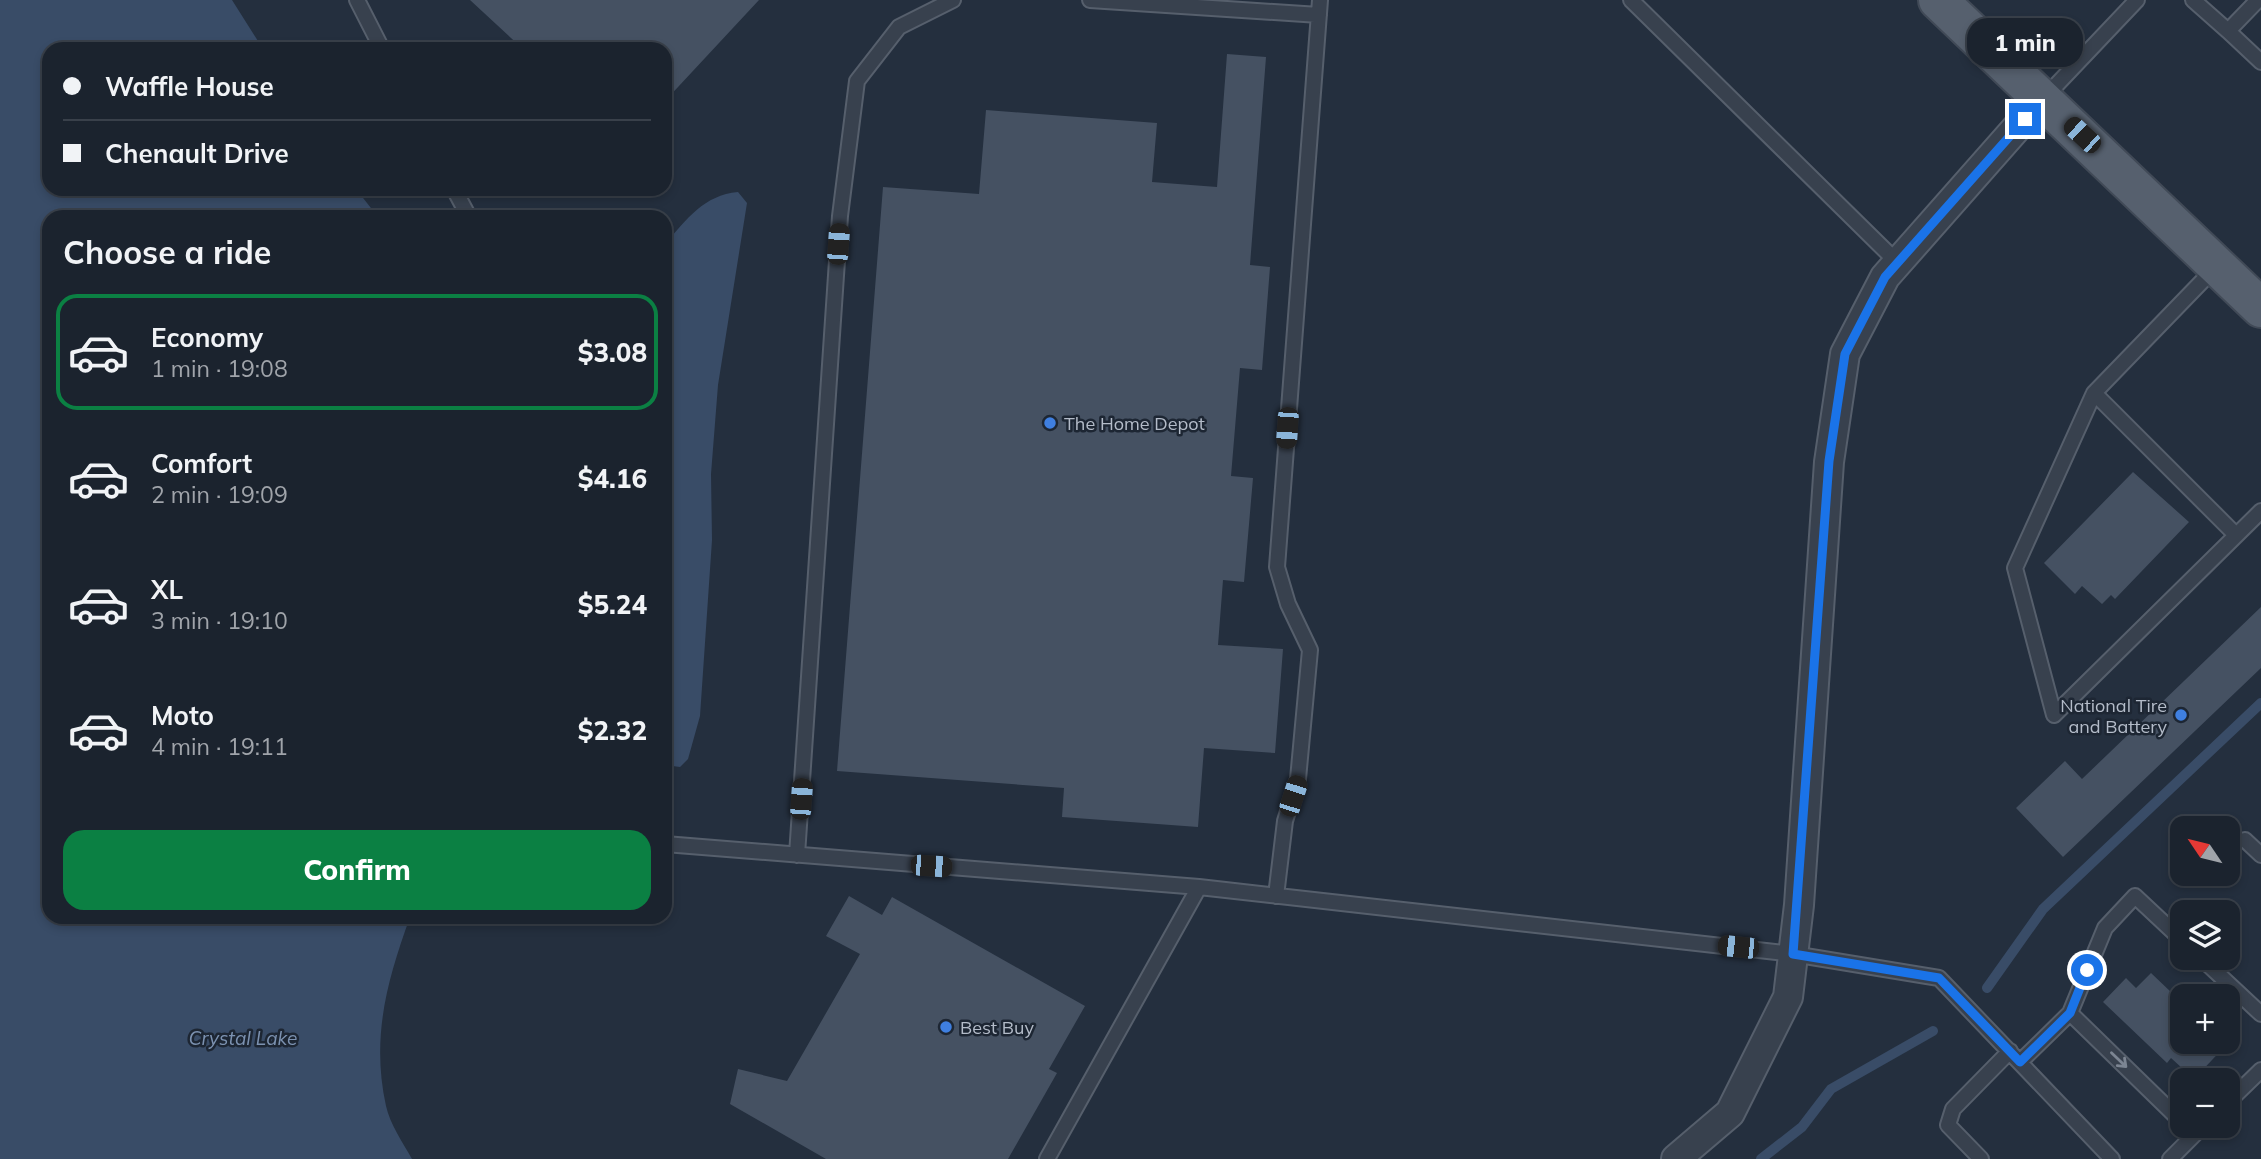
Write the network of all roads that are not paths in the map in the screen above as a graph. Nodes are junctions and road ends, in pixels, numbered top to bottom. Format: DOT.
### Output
graph roads {
  1 [pos="356,0"];
  2 [pos="953,0"];
  3 [pos="1090,0"];
  4 [pos="1631,0"];
  5 [pos="1938,0"];
  6 [pos="2137,0"];
  7 [pos="2193,0"];
  8 [pos="2258,0"];
  9 [pos="1320,7"];
  10 [pos="2228,32"];
  11 [pos="378,42"];
  12 [pos="2261,62"];
  13 [pos="2043,98"];
  14 [pos="1896,262"];
  15 [pos="2218,264"];
  16 [pos="2261,308"];
  17 [pos="2094,393"];
  18 [pos="2261,511"];
  19 [pos="2236,535"];
  20 [pos="2245,840"];
  21 [pos="672,845"];
  22 [pos="797,855"];
  23 [pos="2261,855"];
  24 [pos="1199,887"];
  25 [pos="1276,896"];
  26 [pos="2170,929"];
  27 [pos="1793,954"];
  28 [pos="2214,970"];
  29 [pos="2070,1013"];
  30 [pos="2261,1014"];
  31 [pos="2015,1057"];
  32 [pos="2261,1070"];
  33 [pos="2240,1090"];
  34 [pos="2170,1110"];
  35 [pos="2187,1138"];
  36 [pos="1047,1159"];
  37 [pos="1676,1159"];
  38 [pos="1981,1159"];
  39 [pos="2112,1159"];
  40 [pos="2170,1159"];
  1 -- 11 [label="lane"];
  2 -- 22 [label="lane"];
  3 -- 9 [label="lane"];
  4 -- 14 [label="lane"];
  5 -- 13 [label="main road"];
  6 -- 13 [label="lane"];
  7 -- 10 [label="lane"];
  8 -- 10 [label="lane"];
  9 -- 25 [label="lane"];
  10 -- 12 [label="lane"];
  13 -- 14 [label="street"];
  13 -- 15 [label="main road"];
  14 -- 27 [label="street"];
  15 -- 16 [label="main road"];
  15 -- 17 [label="lane"];
  17 -- 19 [label="lane"];
  17 -- 19 [label="lane"];
  18 -- 19 [label="lane"];
  20 -- 23 [label="lane"];
  21 -- 22 [label="lane"];
  22 -- 24 [label="lane"];
  24 -- 25 [label="lane"];
  24 -- 36 [label="lane"];
  25 -- 27 [label="lane"];
  26 -- 29 [label="lane"];
  27 -- 31 [label="lane"];
  27 -- 37 [label="street"];
  28 -- 30 [label="lane"];
  29 -- 31 [label="lane"];
  29 -- 34 [label="lane, one-way"];
  31 -- 38 [label="lane"];
  31 -- 39 [label="lane"];
  32 -- 33 [label="lane"];
  35 -- 40 [label="lane"];
}
